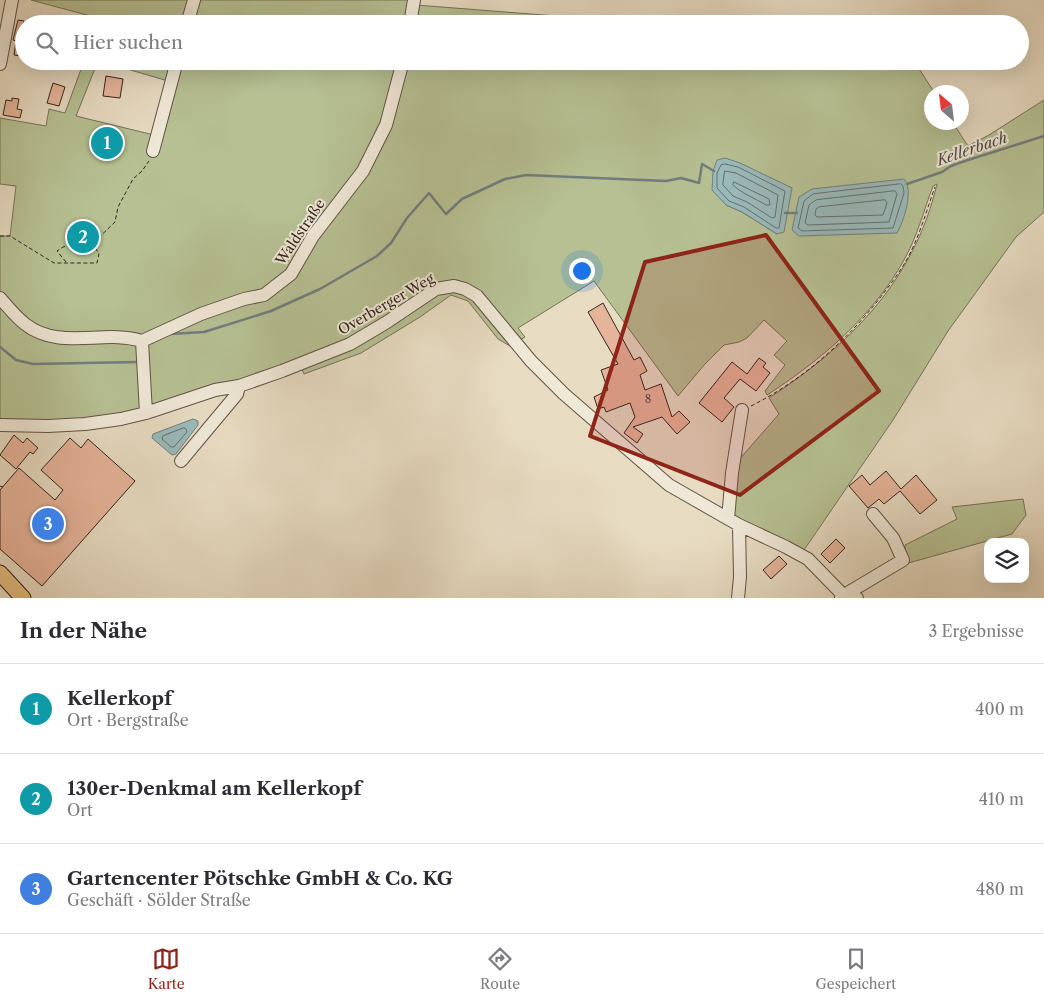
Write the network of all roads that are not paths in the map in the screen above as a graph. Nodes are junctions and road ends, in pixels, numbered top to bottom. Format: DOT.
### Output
graph roads {
  1 [pos="12,0"];
  2 [pos="194,0"];
  3 [pos="414,0"];
  4 [pos="190,15"];
  5 [pos="412,15"];
  6 [pos="0,64"];
  7 [pos="175,70"];
  8 [pos="401,70"];
  9 [pos="153,151"];
  10 [pos="0,298"];
  11 [pos="142,341"];
  12 [pos="239,386"];
  13 [pos="742,410"];
  14 [pos="146,413"];
  15 [pos="0,425"];
  16 [pos="181,461"];
  17 [pos="873,514"];
  18 [pos="733,522"];
  19 [pos="0,572"];
  20 [pos="841,596"];
  21 [pos="23,598"];
  22 [pos="738,598"];
  23 [pos="857,598"];
  1 -- 6 [label="street"];
  2 -- 4 [label="street"];
  3 -- 5 [label="street"];
  7 -- 9 [label="street"];
  8 -- 11 [label="street, Waldstraße"];
  10 -- 11 [label="street"];
  11 -- 14 [label="street"];
  12 -- 14 [label="street, Overberger Weg"];
  12 -- 16 [label="street"];
  12 -- 18 [label="street, Overberger Weg"];
  13 -- 18 [label="street"];
  14 -- 15 [label="street, Overberger Weg"];
  17 -- 20 [label="street"];
  18 -- 20 [label="street, Overberger Weg"];
  18 -- 22 [label="street"];
  19 -- 21 [label="main road"];
  20 -- 23 [label="street"];
}
